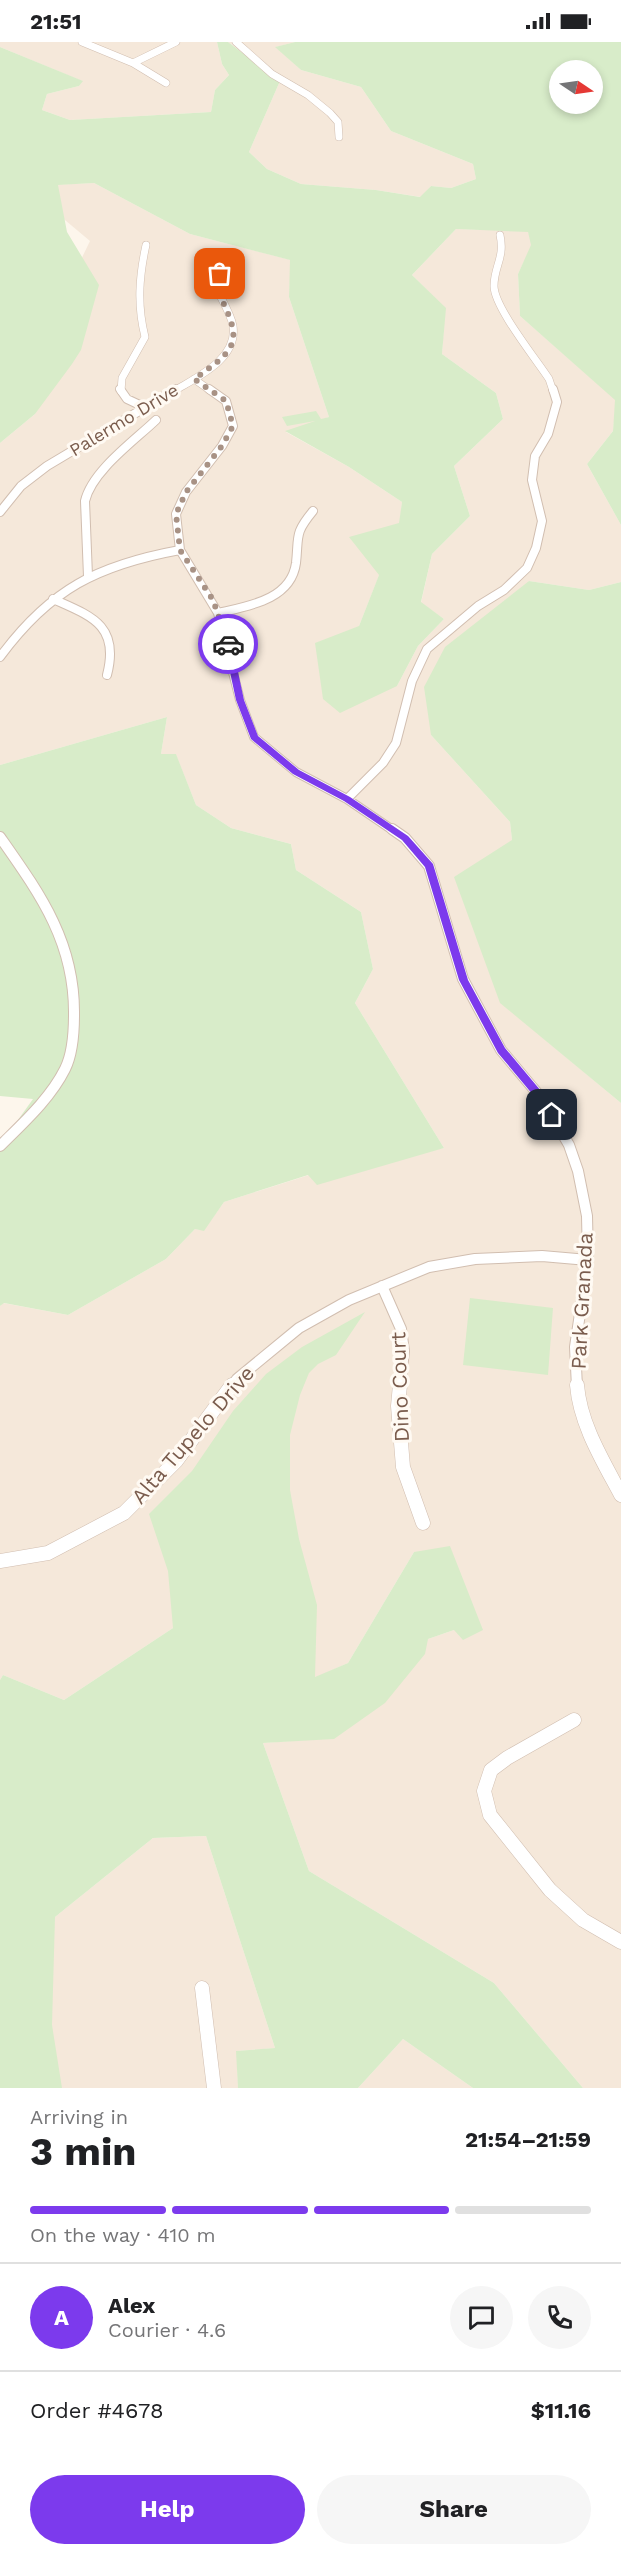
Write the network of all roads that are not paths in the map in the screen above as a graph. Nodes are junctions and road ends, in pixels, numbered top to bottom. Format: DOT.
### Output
graph roads {
  1 [pos="82,42"];
  2 [pos="176,42"];
  3 [pos="236,42"];
  4 [pos="133,63"];
  5 [pos="166,83"];
  6 [pos="339,137"];
  7 [pos="500,235"];
  8 [pos="146,245"];
  9 [pos="232,258"];
  10 [pos="194,379"];
  11 [pos="144,407"];
  12 [pos="156,420"];
  13 [pos="313,511"];
  14 [pos="0,512"];
  15 [pos="180,550"];
  16 [pos="88,576"];
  17 [pos="52,599"];
  18 [pos="218,613"];
  19 [pos="3,647"];
  20 [pos="0,657"];
  21 [pos="107,675"];
  22 [pos="347,799"];
  23 [pos="0,837"];
  24 [pos="0,1146"];
  25 [pos="588,1260"];
  26 [pos="382,1286"];
  27 [pos="621,1495"];
  28 [pos="423,1523"];
  29 [pos="0,1561"];
  30 [pos="574,1720"];
  31 [pos="621,1942"];
  32 [pos="202,1988"];
  33 [pos="214,2088"];
  1 -- 4 [label="street"];
  2 -- 4 [label="street"];
  3 -- 6 [label="street"];
  4 -- 5 [label="street"];
  7 -- 22 [label="street"];
  8 -- 11 [label="street"];
  9 -- 10 [label="street, Palermo Drive"];
  10 -- 11 [label="street, Palermo Drive"];
  10 -- 15 [label="street, Park Granada"];
  11 -- 14 [label="street, Palermo Drive"];
  12 -- 16 [label="street"];
  13 -- 18 [label="street"];
  15 -- 16 [label="street"];
  15 -- 18 [label="street, Park Granada"];
  16 -- 17 [label="street"];
  17 -- 19 [label="street"];
  17 -- 21 [label="street"];
  18 -- 22 [label="street, Park Granada"];
  19 -- 20 [label="street"];
  22 -- 25 [label="street, Park Granada"];
  23 -- 24 [label="street"];
  25 -- 26 [label="street, Alta Tupelo Drive"];
  25 -- 27 [label="street, Park Granada"];
  26 -- 28 [label="street, Dino Court"];
  26 -- 29 [label="street, Alta Tupelo Drive"];
  30 -- 31 [label="street"];
  32 -- 33 [label="street"];
}
